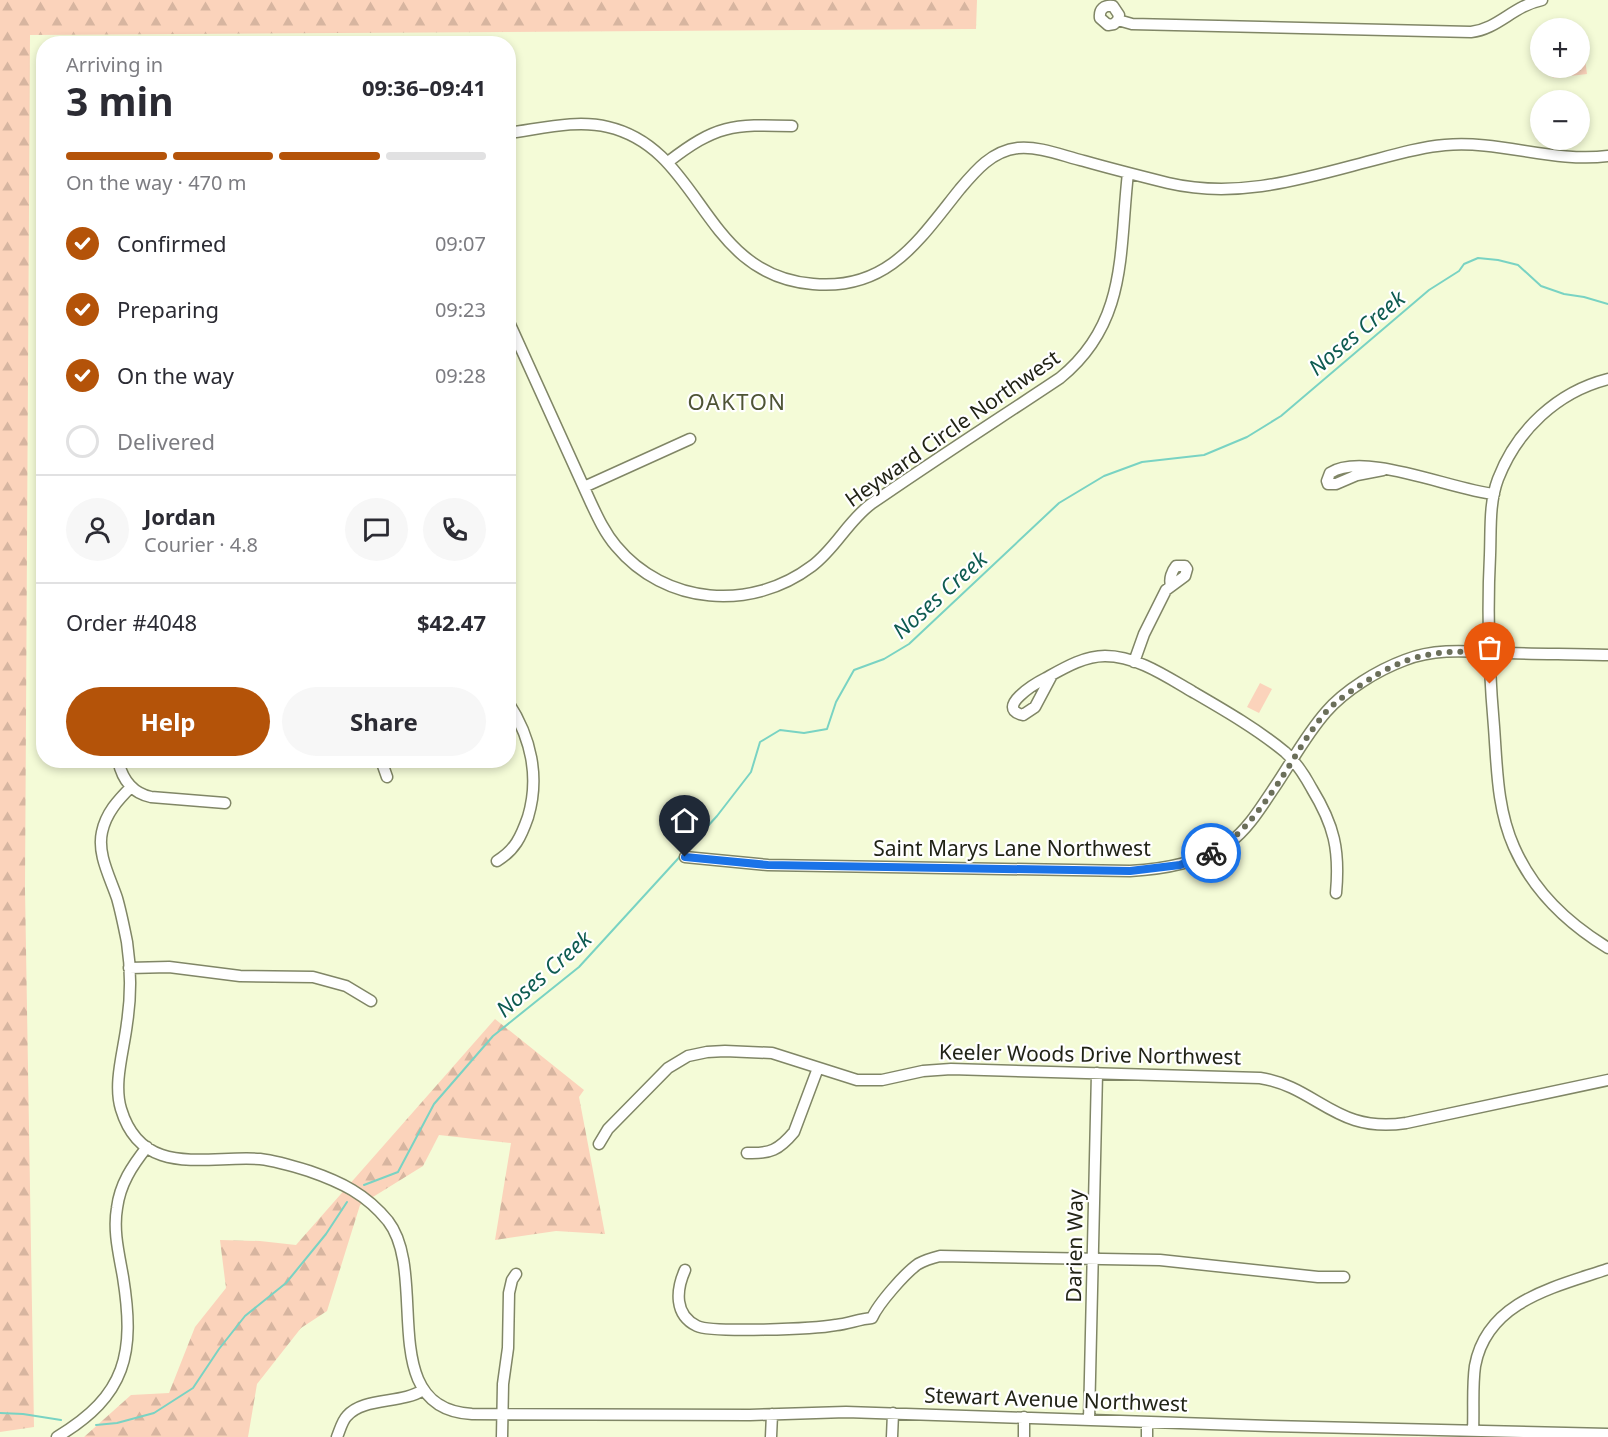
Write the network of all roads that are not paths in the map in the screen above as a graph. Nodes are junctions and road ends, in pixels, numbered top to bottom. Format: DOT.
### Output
graph roads {
  1 [pos="1542,0"];
  2 [pos="1118,20"];
  3 [pos="792,126"];
  4 [pos="516,132"];
  5 [pos="1608,156"];
  6 [pos="668,162"];
  7 [pos="1128,173"];
  8 [pos="516,338"];
  9 [pos="1608,379"];
  10 [pos="690,439"];
  11 [pos="1383,470"];
  12 [pos="584,487"];
  13 [pos="1494,494"];
  14 [pos="1170,585"];
  15 [pos="1489,652"];
  16 [pos="1608,655"];
  17 [pos="1134,662"];
  18 [pos="1052,675"];
  19 [pos="516,714"];
  20 [pos="1293,760"];
  21 [pos="120,768"];
  22 [pos="384,768"];
  23 [pos="387,777"];
  24 [pos="131,787"];
  25 [pos="225,804"];
  26 [pos="685,857"];
  27 [pos="497,861"];
  28 [pos="1336,893"];
  29 [pos="1608,948"];
  30 [pos="129,968"];
  31 [pos="371,1001"];
  32 [pos="818,1068"];
  33 [pos="1097,1073"];
  34 [pos="1608,1080"];
  35 [pos="599,1144"];
  36 [pos="147,1147"];
  37 [pos="747,1153"];
  38 [pos="1093,1258"];
  39 [pos="1608,1269"];
  40 [pos="685,1270"];
  41 [pos="516,1275"];
  42 [pos="1344,1278"];
  43 [pos="423,1390"];
  44 [pos="893,1413"];
  45 [pos="502,1414"];
  46 [pos="772,1414"];
  47 [pos="1024,1417"];
  48 [pos="1089,1420"];
  49 [pos="1147,1422"];
  50 [pos="1270,1431"];
  51 [pos="1473,1431"];
  52 [pos="1415,1433"];
  53 [pos="1608,1434"];
  54 [pos="57,1437"];
  55 [pos="337,1437"];
  56 [pos="502,1437"];
  57 [pos="771,1437"];
  58 [pos="892,1437"];
  59 [pos="1024,1437"];
  60 [pos="1147,1437"];
  1 -- 2 [label="street"];
  3 -- 6 [label="street"];
  4 -- 6 [label="street"];
  5 -- 7 [label="street"];
  6 -- 7 [label="street"];
  7 -- 12 [label="street, Heyward Circle Northwest"];
  8 -- 12 [label="street, Heyward Circle Northwest"];
  9 -- 13 [label="street"];
  10 -- 12 [label="street"];
  11 -- 13 [label="street"];
  13 -- 15 [label="street"];
  14 -- 17 [label="street"];
  15 -- 16 [label="street, Saint Marys Lane Northwest"];
  15 -- 20 [label="street, Saint Marys Lane Northwest"];
  15 -- 29 [label="street"];
  17 -- 18 [label="street"];
  17 -- 20 [label="street"];
  19 -- 27 [label="street"];
  20 -- 26 [label="street, Saint Marys Lane Northwest"];
  20 -- 28 [label="street"];
  21 -- 24 [label="street"];
  22 -- 23 [label="street"];
  24 -- 25 [label="street"];
  24 -- 30 [label="street"];
  30 -- 31 [label="street"];
  30 -- 36 [label="street"];
  32 -- 33 [label="street, Keeler Woods Drive Northwest"];
  32 -- 35 [label="street, Keeler Woods Drive Northwest"];
  32 -- 37 [label="street"];
  33 -- 34 [label="street, Keeler Woods Drive Northwest"];
  33 -- 38 [label="street, Darien Way"];
  36 -- 43 [label="street"];
  36 -- 54 [label="street"];
  38 -- 40 [label="street"];
  38 -- 42 [label="street"];
  38 -- 48 [label="street, Darien Way"];
  39 -- 51 [label="street"];
  41 -- 45 [label="street"];
  43 -- 45 [label="street, Stewart Avenue Northwest"];
  43 -- 55 [label="street"];
  44 -- 46 [label="street, Stewart Avenue Northwest"];
  44 -- 47 [label="street, Stewart Avenue Northwest"];
  44 -- 58 [label="street"];
  45 -- 46 [label="street, Stewart Avenue Northwest"];
  45 -- 56 [label="street"];
  46 -- 57 [label="street"];
  47 -- 48 [label="street, Stewart Avenue Northwest"];
  47 -- 59 [label="street"];
  48 -- 49 [label="street, Stewart Avenue Northwest"];
  49 -- 50 [label="street, Stewart Avenue Northwest"];
  49 -- 60 [label="street"];
  50 -- 52 [label="street, Stewart Avenue Northwest"];
  51 -- 52 [label="street, Stewart Avenue Northwest"];
  51 -- 53 [label="street, Stewart Avenue Northwest"];
}
